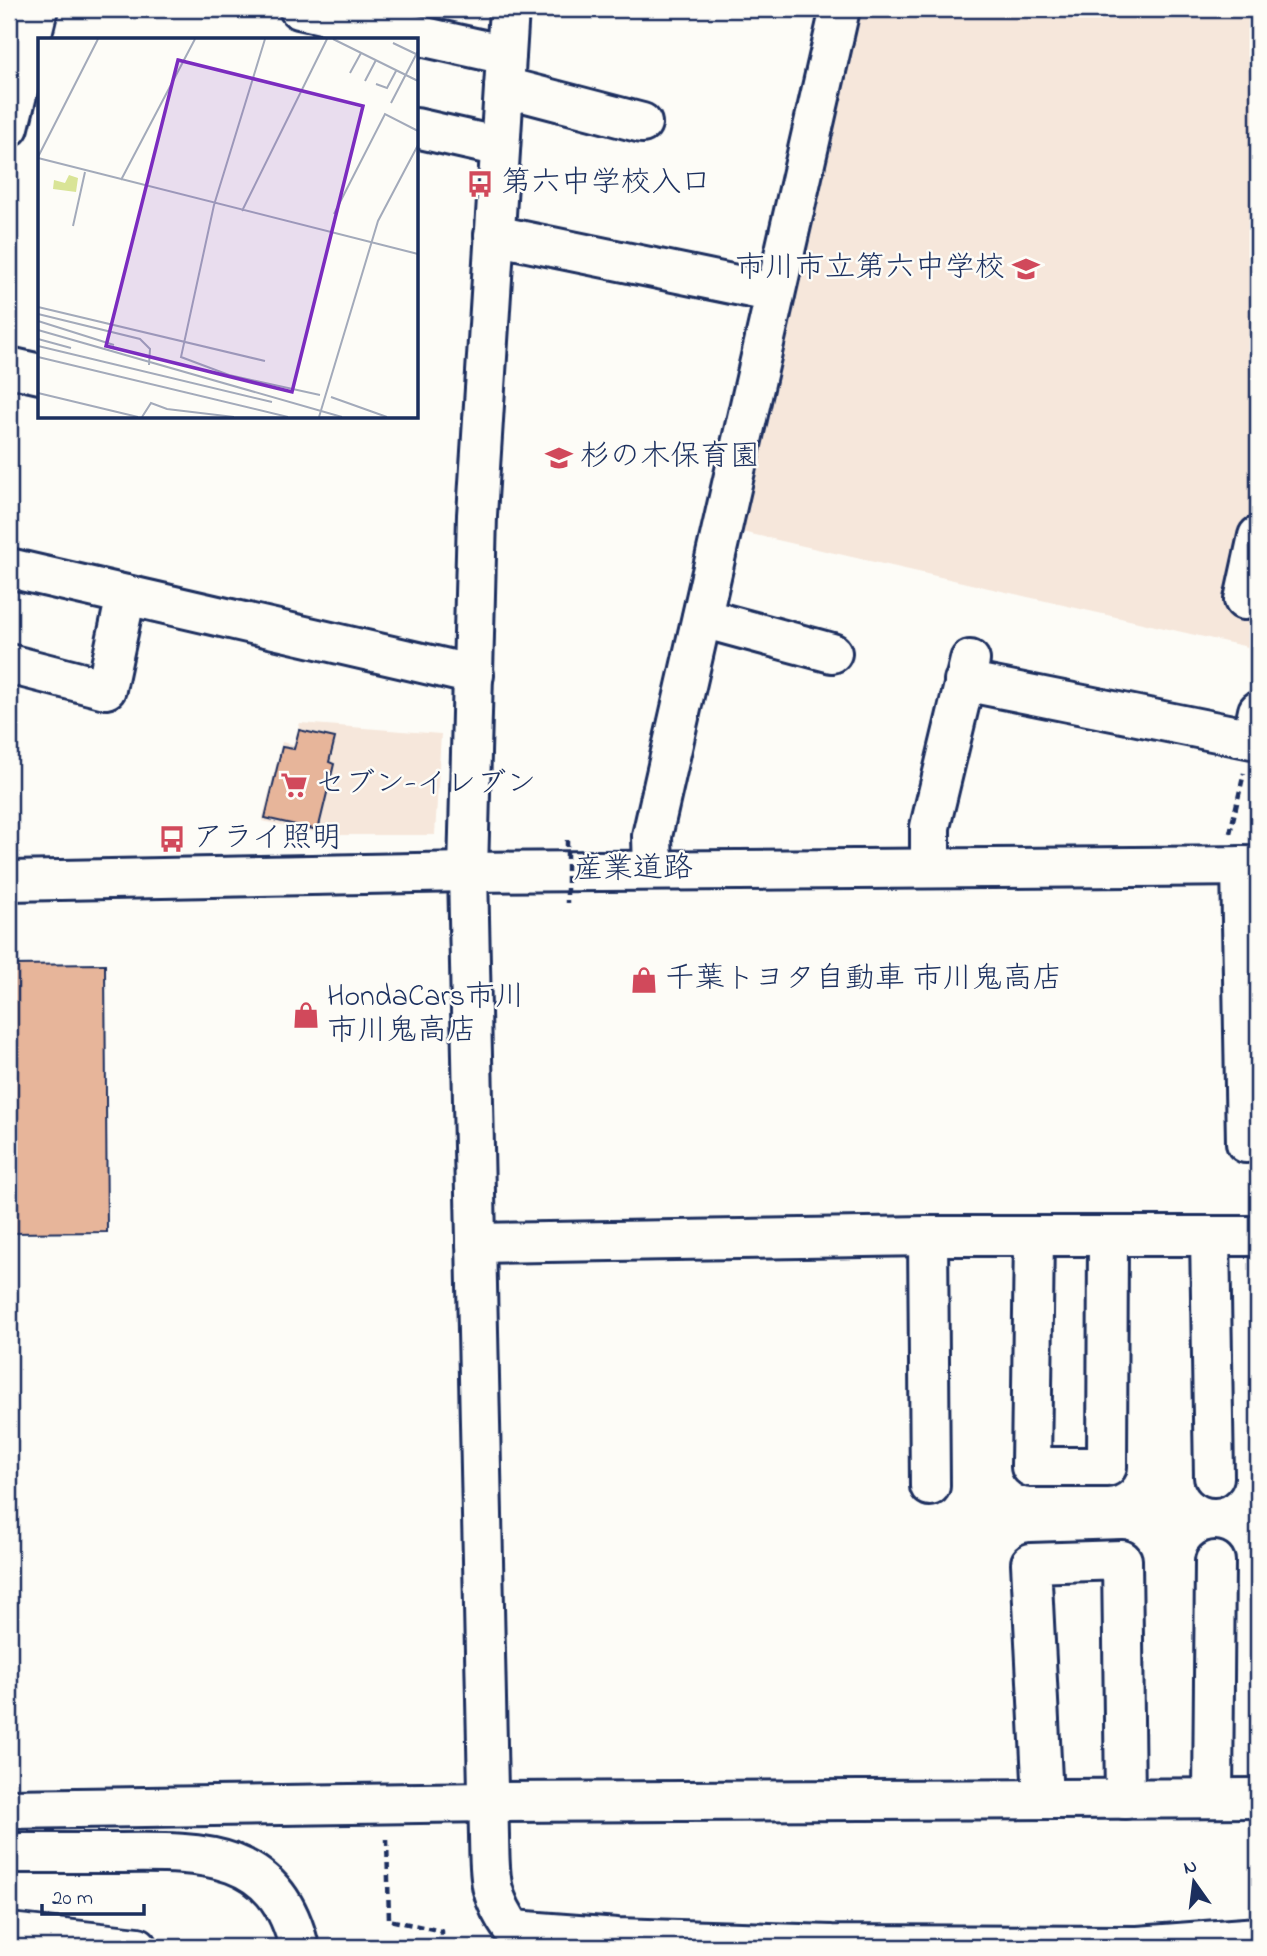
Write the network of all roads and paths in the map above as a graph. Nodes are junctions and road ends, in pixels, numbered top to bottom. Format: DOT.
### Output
graph roads {
  1 [pos="38,9"];
  2 [pos="299,9"];
  3 [pos="509,9"];
  4 [pos="840,9"];
  5 [pos="395,38"];
  6 [pos="418,45"];
  7 [pos="17,61"];
  8 [pos="505,71"];
  9 [pos="642,123"];
  10 [pos="9,127"];
  11 [pos="418,128"];
  12 [pos="500,146"];
  13 [pos="494,235"];
  14 [pos="775,293"];
  15 [pos="9,367"];
  16 [pos="38,374"];
  17 [pos="1258,536"];
  18 [pos="9,568"];
  19 [pos="126,595"];
  20 [pos="1244,600"];
  21 [pos="702,618"];
  22 [pos="832,653"];
  23 [pos="9,664"];
  24 [pos="474,675"];
  25 [pos="1255,725"];
  26 [pos="567,840"];
  27 [pos="1243,855"];
  28 [pos="930,867"];
  29 [pos="653,870"];
  30 [pos="468,872"];
  31 [pos="9,881"];
  32 [pos="568,904"];
  33 [pos="1246,1143"];
  34 [pos="928,1236"];
  35 [pos="1034,1236"];
  36 [pos="1108,1236"];
  37 [pos="1210,1236"];
  38 [pos="1258,1236"];
  39 [pos="477,1243"];
  40 [pos="1214,1477"];
  41 [pos="930,1486"];
  42 [pos="1215,1561"];
  43 [pos="1213,1798"];
  44 [pos="1258,1798"];
  45 [pos="1043,1799"];
  46 [pos="1125,1799"];
  47 [pos="489,1802"];
  48 [pos="9,1808"];
  49 [pos="387,1835"];
  50 [pos="9,1853"];
  51 [pos="9,1933"];
  52 [pos="1258,1937"];
  53 [pos="138,1947"];
  54 [pos="299,1947"];
  55 [pos="442,1947"];
  1 -- 7 [label="main road"];
  2 -- 5 [label="main road"];
  3 -- 8 [label="main road"];
  4 -- 14 [label="main road"];
  6 -- 8 [label="main road"];
  7 -- 10 [label="main road"];
  8 -- 9 [label="main road"];
  8 -- 12 [label="main road"];
  11 -- 12 [label="main road"];
  12 -- 13 [label="main road"];
  13 -- 14 [label="main road"];
  13 -- 24 [label="main road"];
  14 -- 21 [label="main road"];
  15 -- 16 [label="main road"];
  17 -- 20 [label="main road"];
  18 -- 19 [label="main road"];
  19 -- 23 [label="main road"];
  19 -- 24 [label="main road"];
  21 -- 22 [label="main road"];
  21 -- 29 [label="main road"];
  24 -- 30 [label="main road"];
  25 -- 27 [label="path"];
  25 -- 28 [label="main road"];
  26 -- 32 [label="path, bridge"];
  27 -- 28 [label="main road, 産業道路"];
  27 -- 33 [label="main road"];
  28 -- 29 [label="main road, 産業道路"];
  29 -- 30 [label="main road, 産業道路"];
  30 -- 31 [label="main road, 産業道路"];
  30 -- 39 [label="main road"];
  34 -- 35 [label="main road"];
  34 -- 39 [label="main road"];
  34 -- 41 [label="main road"];
  35 -- 36 [label="main road"];
  35 -- 36 [label="main road"];
  36 -- 37 [label="main road"];
  37 -- 38 [label="main road"];
  37 -- 40 [label="main road"];
  39 -- 47 [label="main road"];
  42 -- 43 [label="main road"];
  43 -- 44 [label="main road"];
  43 -- 46 [label="main road"];
  45 -- 46 [label="main road"];
  45 -- 46 [label="main road"];
  45 -- 47 [label="main road"];
  47 -- 48 [label="main road"];
  47 -- 52 [label="main road"];
  49 -- 55 [label="path"];
  50 -- 54 [label="main road"];
  51 -- 53 [label="main road"];
}
